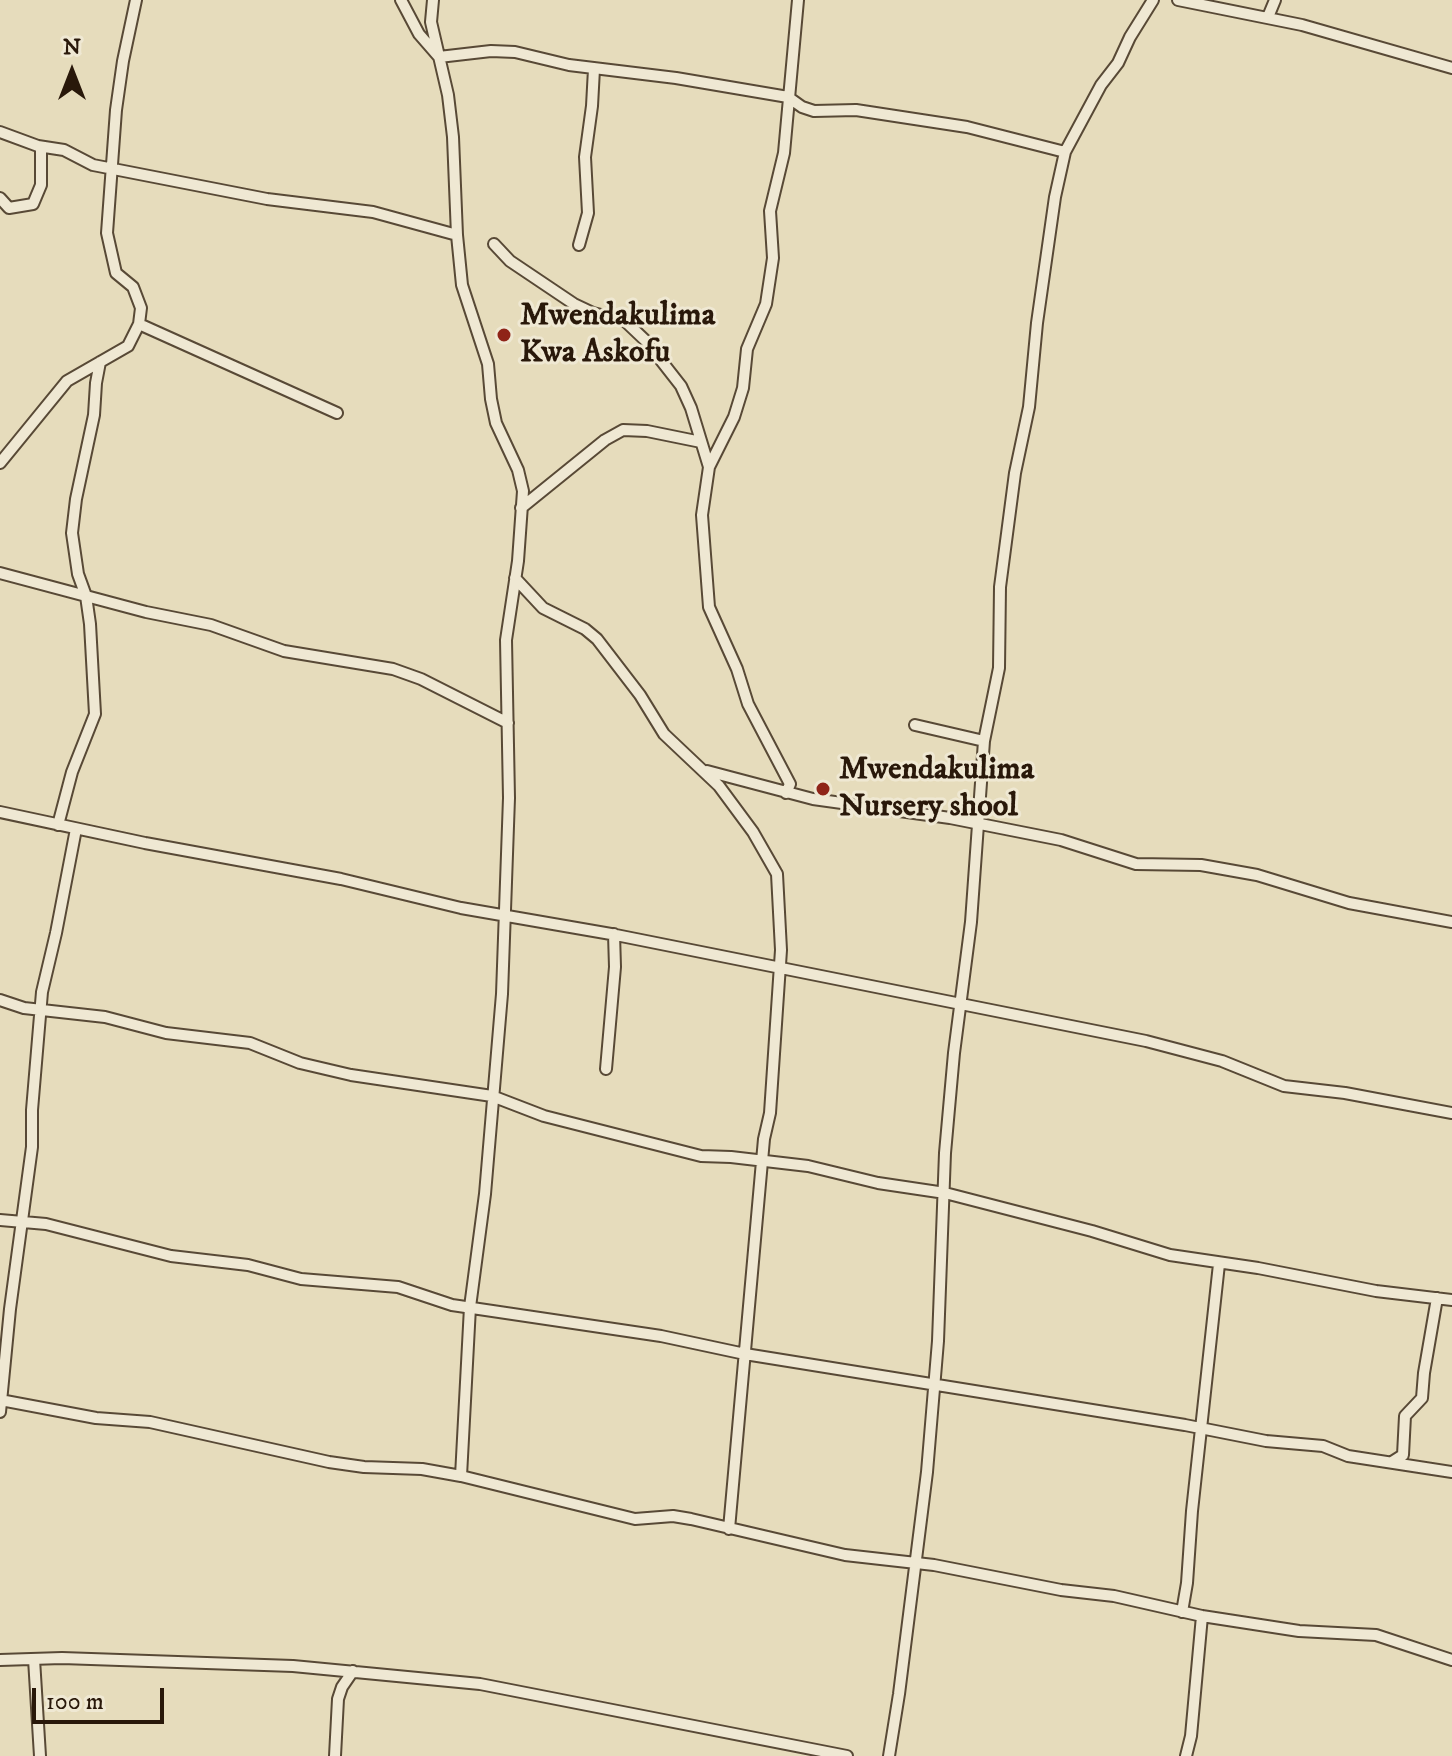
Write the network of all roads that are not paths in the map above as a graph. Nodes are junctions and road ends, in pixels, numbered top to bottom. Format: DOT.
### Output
graph roads {
  1 [pos="136,0"];
  2 [pos="401,0"];
  3 [pos="433,0"];
  4 [pos="798,0"];
  5 [pos="1153,0"];
  6 [pos="1178,0"];
  7 [pos="1275,0"];
  8 [pos="1268,17"];
  9 [pos="439,57"];
  10 [pos="1452,68"];
  11 [pos="594,69"];
  12 [pos="788,97"];
  13 [pos="0,132"];
  14 [pos="41,147"];
  15 [pos="1065,152"];
  16 [pos="111,167"];
  17 [pos="0,198"];
  18 [pos="457,235"];
  19 [pos="494,244"];
  20 [pos="579,245"];
  21 [pos="139,324"];
  22 [pos="100,362"];
  23 [pos="337,413"];
  24 [pos="701,442"];
  25 [pos="0,463"];
  26 [pos="709,467"];
  27 [pos="521,508"];
  28 [pos="0,573"];
  29 [pos="515,578"];
  30 [pos="86,596"];
  31 [pos="508,723"];
  32 [pos="915,725"];
  33 [pos="984,741"];
  34 [pos="701,769"];
  35 [pos="786,793"];
  36 [pos="0,812"];
  37 [pos="979,824"];
  38 [pos="58,825"];
  39 [pos="76,829"];
  40 [pos="503,916"];
  41 [pos="1452,922"];
  42 [pos="614,934"];
  43 [pos="780,968"];
  44 [pos="0,1000"];
  45 [pos="961,1005"];
  46 [pos="41,1010"];
  47 [pos="606,1069"];
  48 [pos="492,1096"];
  49 [pos="1452,1113"];
  50 [pos="763,1160"];
  51 [pos="945,1193"];
  52 [pos="0,1220"];
  53 [pos="21,1222"];
  54 [pos="1219,1264"];
  55 [pos="1437,1298"];
  56 [pos="1452,1300"];
  57 [pos="470,1307"];
  58 [pos="745,1354"];
  59 [pos="935,1384"];
  60 [pos="0,1404"];
  61 [pos="1200,1428"];
  62 [pos="1392,1462"];
  63 [pos="1452,1472"];
  64 [pos="461,1476"];
  65 [pos="729,1529"];
  66 [pos="914,1562"];
  67 [pos="1182,1612"];
  68 [pos="1202,1616"];
  69 [pos="34,1659"];
  70 [pos="0,1660"];
  71 [pos="1452,1660"];
  72 [pos="353,1671"];
  73 [pos="40,1756"];
  74 [pos="335,1756"];
  75 [pos="847,1756"];
  76 [pos="889,1756"];
  77 [pos="1186,1756"];
  1 -- 16 [label="street"];
  2 -- 9 [label="street"];
  3 -- 9 [label="street"];
  4 -- 12 [label="street"];
  5 -- 15 [label="street"];
  6 -- 8 [label="street"];
  7 -- 8 [label="street"];
  8 -- 10 [label="street"];
  9 -- 11 [label="street"];
  9 -- 18 [label="street"];
  11 -- 12 [label="street"];
  11 -- 20 [label="street"];
  12 -- 15 [label="street"];
  12 -- 26 [label="street"];
  13 -- 14 [label="street"];
  14 -- 16 [label="street"];
  14 -- 17 [label="street"];
  15 -- 33 [label="street"];
  16 -- 18 [label="street"];
  16 -- 21 [label="street"];
  18 -- 27 [label="street"];
  19 -- 24 [label="street"];
  21 -- 22 [label="street"];
  21 -- 23 [label="street"];
  22 -- 25 [label="street"];
  22 -- 30 [label="street"];
  24 -- 26 [label="street"];
  24 -- 27 [label="street"];
  26 -- 35 [label="street"];
  27 -- 29 [label="street"];
  28 -- 30 [label="street"];
  29 -- 31 [label="street"];
  29 -- 34 [label="street"];
  30 -- 31 [label="street"];
  30 -- 38 [label="street"];
  31 -- 40 [label="street"];
  32 -- 33 [label="street"];
  33 -- 37 [label="street"];
  34 -- 35 [label="street"];
  34 -- 43 [label="street"];
  35 -- 37 [label="street"];
  36 -- 38 [label="street"];
  37 -- 41 [label="street"];
  37 -- 45 [label="street"];
  38 -- 39 [label="street"];
  39 -- 40 [label="street"];
  39 -- 46 [label="street"];
  40 -- 42 [label="street"];
  40 -- 48 [label="street"];
  42 -- 43 [label="street"];
  42 -- 47 [label="street"];
  43 -- 45 [label="street"];
  43 -- 50 [label="street"];
  44 -- 46 [label="street"];
  45 -- 49 [label="street"];
  45 -- 51 [label="street"];
  46 -- 48 [label="street"];
  46 -- 53 [label="street"];
  48 -- 50 [label="street"];
  48 -- 57 [label="street"];
  50 -- 51 [label="street"];
  50 -- 58 [label="street"];
  51 -- 54 [label="street"];
  51 -- 59 [label="street"];
  52 -- 53 [label="street"];
  53 -- 57 [label="street"];
  53 -- 60 [label="street"];
  54 -- 55 [label="street"];
  54 -- 61 [label="street"];
  55 -- 56 [label="street"];
  55 -- 62 [label="street"];
  57 -- 58 [label="street"];
  57 -- 64 [label="street"];
  58 -- 59 [label="street"];
  58 -- 65 [label="street"];
  59 -- 61 [label="street"];
  59 -- 66 [label="street"];
  60 -- 64 [label="street"];
  61 -- 62 [label="street"];
  61 -- 67 [label="street"];
  62 -- 63 [label="street"];
  64 -- 65 [label="street"];
  65 -- 66 [label="street"];
  66 -- 67 [label="street"];
  66 -- 76 [label="street"];
  67 -- 68 [label="street"];
  68 -- 71 [label="street"];
  68 -- 77 [label="street"];
  69 -- 70 [label="street"];
  69 -- 72 [label="street"];
  69 -- 73 [label="street"];
  72 -- 74 [label="street"];
  72 -- 75 [label="street"];
}
